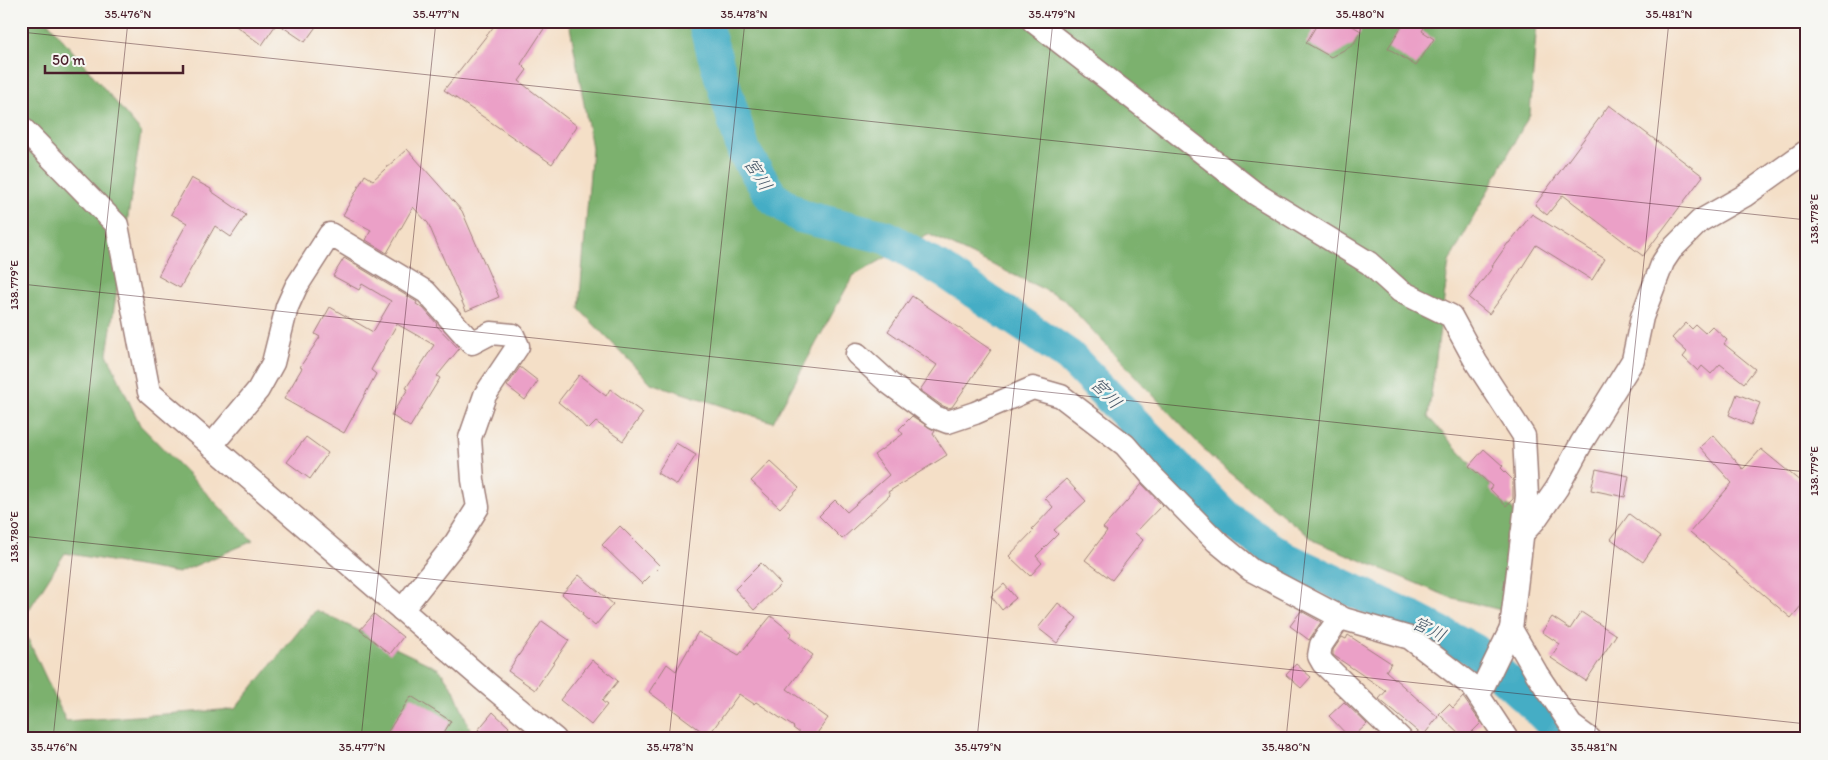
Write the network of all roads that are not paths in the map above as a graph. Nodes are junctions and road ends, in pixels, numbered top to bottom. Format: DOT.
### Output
graph roads {
  1 [pos="1033,21"];
  2 [pos="21,127"];
  3 [pos="1807,152"];
  4 [pos="857,354"];
  5 [pos="211,446"];
  6 [pos="1522,534"];
  7 [pos="402,610"];
  8 [pos="1340,617"];
  9 [pos="1508,634"];
  10 [pos="1482,690"];
  11 [pos="1501,736"];
  12 [pos="555,739"];
  13 [pos="1401,739"];
  14 [pos="1590,739"];
  1 -- 6 [label="street"];
  2 -- 5 [label="street"];
  3 -- 6 [label="street"];
  4 -- 8 [label="street"];
  5 -- 7 [label="street"];
  5 -- 7 [label="street"];
  6 -- 9 [label="street"];
  7 -- 12 [label="street"];
  8 -- 10 [label="street"];
  8 -- 13 [label="street"];
  9 -- 10 [label="street"];
  9 -- 14 [label="street"];
  10 -- 11 [label="street"];
}
